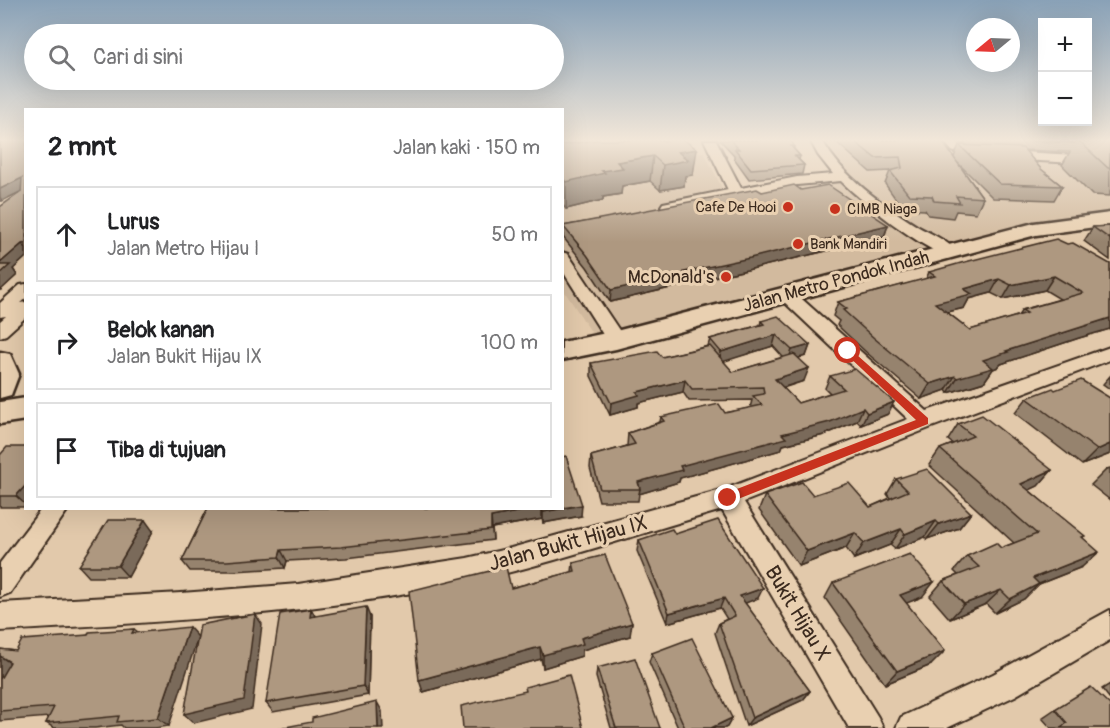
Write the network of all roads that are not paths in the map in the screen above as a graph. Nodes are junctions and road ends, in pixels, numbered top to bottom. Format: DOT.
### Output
graph roads {
  1 [pos="727,174"];
  2 [pos="842,174"];
  3 [pos="846,178"];
  4 [pos="736,192"];
  5 [pos="656,208"];
  6 [pos="1110,210"];
  7 [pos="1110,219"];
  8 [pos="940,246"];
  9 [pos="564,261"];
  10 [pos="571,284"];
  11 [pos="24,292"];
  12 [pos="787,295"];
  13 [pos="24,308"];
  14 [pos="0,325"];
  15 [pos="564,335"];
  16 [pos="606,335"];
  17 [pos="564,350"];
  18 [pos="1110,353"];
  19 [pos="24,409"];
  20 [pos="0,413"];
  21 [pos="924,421"];
  22 [pos="728,498"];
  23 [pos="56,510"];
  24 [pos="0,585"];
  25 [pos="0,617"];
  26 [pos="1110,624"];
  27 [pos="867,728"];
  28 [pos="912,728"];
  1 -- 4 [label="street"];
  2 -- 3 [label="street"];
  3 -- 4 [label="street"];
  3 -- 8 [label="street"];
  4 -- 5 [label="street"];
  6 -- 8 [label="highway, Jalan Metro Pondok Indah"];
  7 -- 8 [label="highway, Jalan Metro Pondok Indah"];
  8 -- 12 [label="highway, Jalan Metro Pondok Indah"];
  8 -- 16 [label="highway, Jalan Metro Pondok Indah"];
  9 -- 10 [label="street"];
  10 -- 16 [label="street"];
  11 -- 14 [label="street"];
  12 -- 16 [label="highway, Jalan Metro Pondok Indah"];
  12 -- 21 [label="street"];
  13 -- 14 [label="street"];
  15 -- 16 [label="highway, Jalan Metro Pondok Indah"];
  16 -- 17 [label="highway, Jalan Metro Pondok Indah"];
  18 -- 21 [label="street, Jalan Bukit Hijau IX"];
  19 -- 20 [label="highway"];
  21 -- 22 [label="street, Jalan Bukit Hijau IX"];
  22 -- 25 [label="street, Jalan Bukit Hijau IX"];
  22 -- 27 [label="street, Bukit Hijau X"];
  23 -- 24 [label="street"];
  26 -- 28 [label="street"];
}
